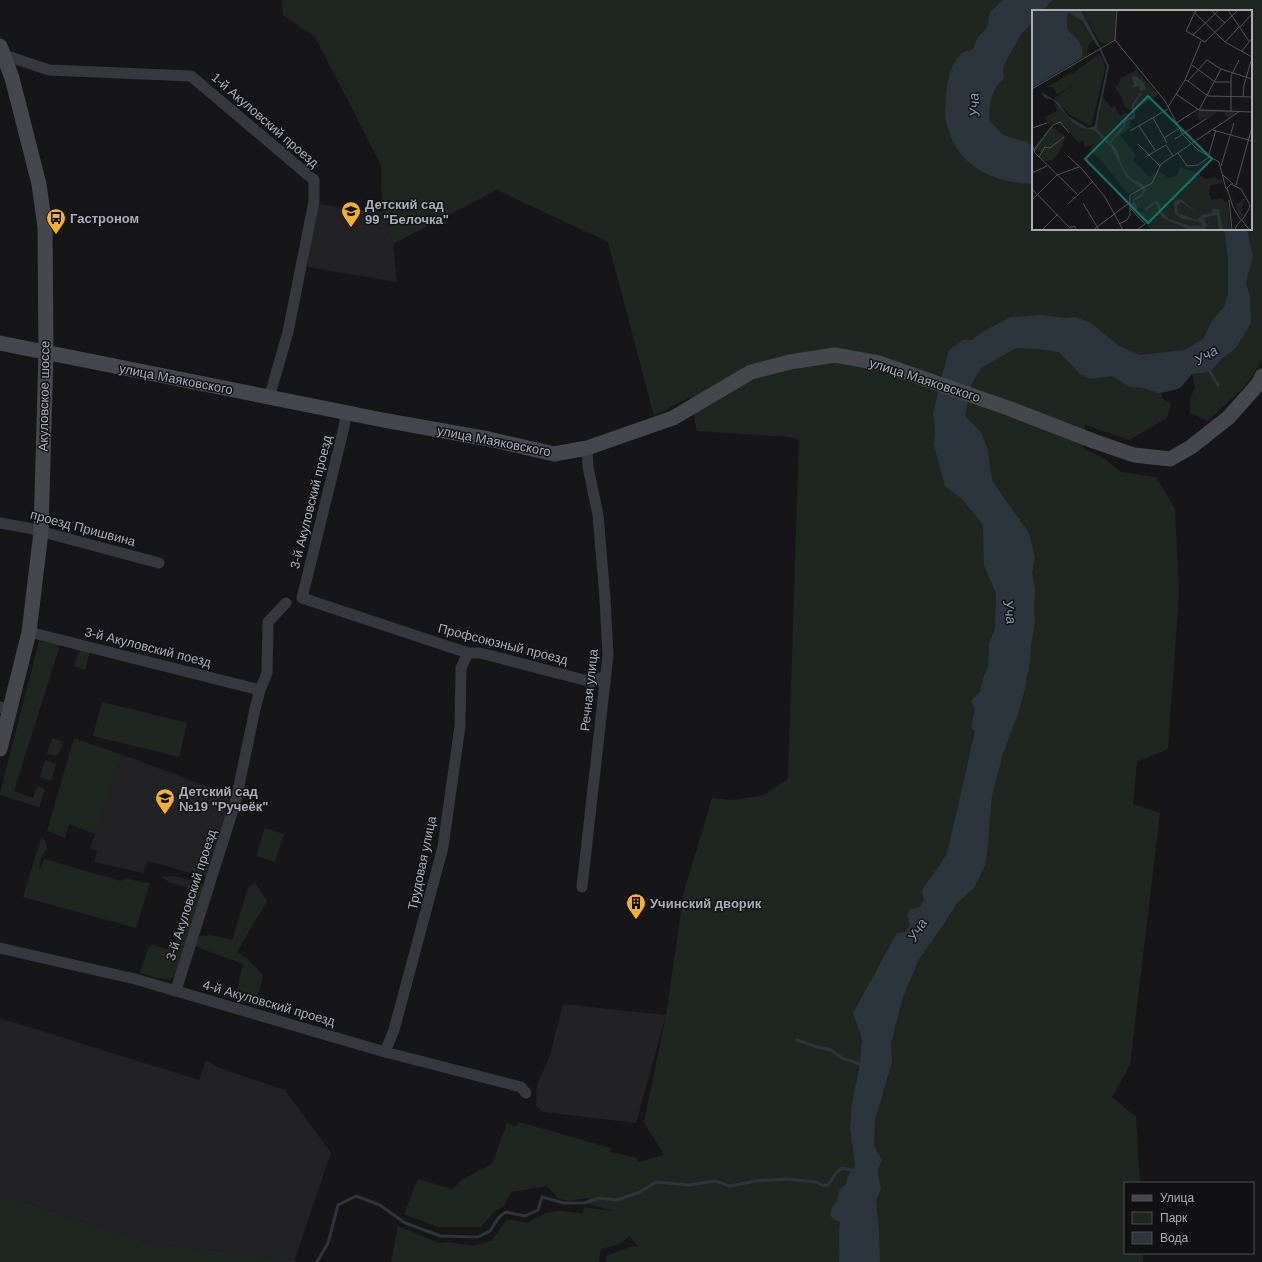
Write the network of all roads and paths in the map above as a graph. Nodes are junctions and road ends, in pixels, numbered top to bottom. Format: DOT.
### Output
graph roads {
  1 [pos="3,58"];
  2 [pos="0,343"];
  3 [pos="46,354"];
  4 [pos="1261,381"];
  5 [pos="269,398"];
  6 [pos="346,413"];
  7 [pos="587,448"];
  8 [pos="0,523"];
  9 [pos="40,532"];
  10 [pos="159,563"];
  11 [pos="302,598"];
  12 [pos="286,603"];
  13 [pos="29,632"];
  14 [pos="468,653"];
  15 [pos="605,676"];
  16 [pos="260,690"];
  17 [pos="5,708"];
  18 [pos="0,749"];
  19 [pos="582,887"];
  20 [pos="0,948"];
  21 [pos="176,990"];
  22 [pos="385,1052"];
  23 [pos="526,1093"];
  1 -- 3 [label="street, Акуловское шоссе"];
  1 -- 5 [label="street, 1-й Акуловский проезд"];
  2 -- 3 [label="street, улица Маяковского"];
  3 -- 5 [label="street, улица Маяковского"];
  3 -- 9 [label="street, Акуловское шоссе"];
  4 -- 7 [label="street, улица Маяковского"];
  5 -- 6 [label="street, улица Маяковского"];
  6 -- 7 [label="street, улица Маяковского"];
  6 -- 11 [label="street, 3-й Акуловский проезд"];
  7 -- 15 [label="street, Речная улица"];
  8 -- 9 [label="street, проезд Пришвина"];
  9 -- 10 [label="street, проезд Пришвина"];
  9 -- 13 [label="street, Акуловское шоссе"];
  11 -- 14 [label="street, Профсоюзный проезд"];
  12 -- 16 [label="street, 3-й Акуловский проезд"];
  13 -- 16 [label="street, 3-й Акуловский поезд"];
  13 -- 17 [label="street, Акуловское шоссе"];
  14 -- 15 [label="street, Профсоюзный проезд"];
  14 -- 22 [label="street, Трудовая улица"];
  15 -- 19 [label="street, Речная улица"];
  16 -- 21 [label="street, 3-й Акуловский проезд"];
  17 -- 18 [label="street, Акуловское шоссе"];
  20 -- 21 [label="street, 4-й Акуловский проезд"];
  21 -- 22 [label="street, 4-й Акуловский проезд"];
  22 -- 23 [label="street, 4-й Акуловский проезд"];
}
